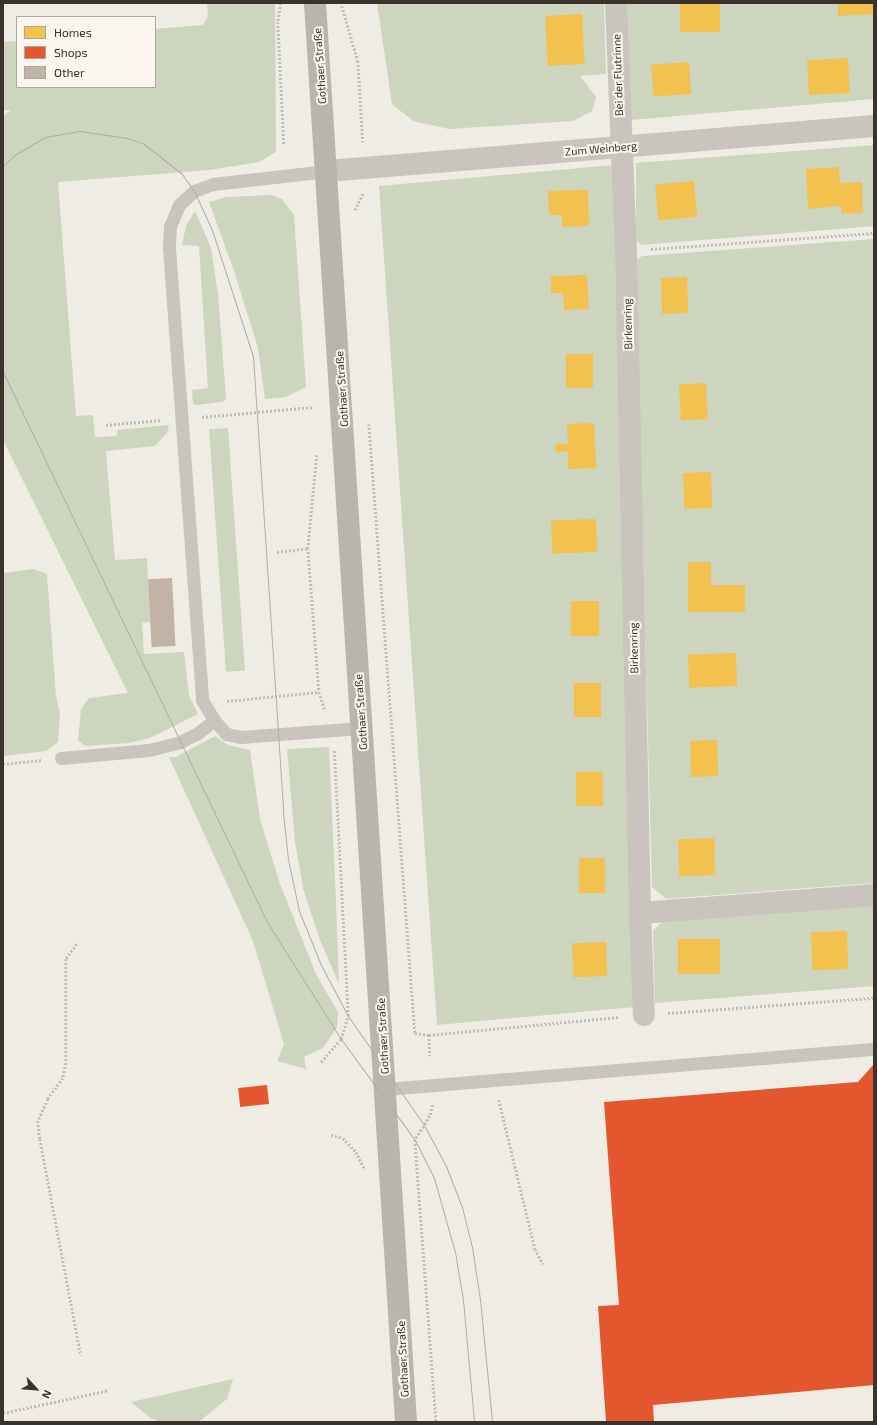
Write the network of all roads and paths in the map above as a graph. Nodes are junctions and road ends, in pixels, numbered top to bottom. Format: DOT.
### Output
graph roads {
  1 [pos="281,3"];
  2 [pos="315,3"];
  3 [pos="341,3"];
  4 [pos="616,3"];
  5 [pos="874,126"];
  6 [pos="284,144"];
  7 [pos="363,145"];
  8 [pos="621,148"];
  9 [pos="327,171"];
  10 [pos="366,190"];
  11 [pos="354,214"];
  12 [pos="874,233"];
  13 [pos="626,251"];
  14 [pos="314,407"];
  15 [pos="200,417"];
  16 [pos="181,419"];
  17 [pos="369,421"];
  18 [pos="201,424"];
  19 [pos="106,425"];
  20 [pos="308,548"];
  21 [pos="277,552"];
  22 [pos="319,692"];
  23 [pos="222,695"];
  24 [pos="214,720"];
  25 [pos="362,728"];
  26 [pos="61,758"];
  27 [pos="3,764"];
  28 [pos="874,895"];
  29 [pos="640,913"];
  30 [pos="77,944"];
  31 [pos="644,1015"];
  32 [pos="874,1049"];
  33 [pos="430,1056"];
  34 [pos="386,1088"];
  35 [pos="491,1099"];
  36 [pos="440,1104"];
  37 [pos="543,1264"];
  38 [pos="81,1355"];
  39 [pos="109,1390"];
  40 [pos="3,1413"];
  41 [pos="406,1422"];
  42 [pos="436,1422"];
  1 -- 6 [label="path"];
  2 -- 9 [label="main road, Gothaer Straße"];
  3 -- 7 [label="path"];
  4 -- 8 [label="street, Bei der Flutrinne"];
  5 -- 8 [label="street, Zum Weinberg"];
  8 -- 9 [label="street, Zum Weinberg"];
  8 -- 13 [label="street, Birkenring"];
  9 -- 16 [label="lane"];
  9 -- 25 [label="main road, Gothaer Straße"];
  10 -- 11 [label="path"];
  12 -- 13 [label="path"];
  13 -- 29 [label="street, Birkenring"];
  14 -- 15 [label="path"];
  15 -- 16 [label="path"];
  15 -- 18 [label="path"];
  16 -- 19 [label="path"];
  16 -- 24 [label="lane"];
  17 -- 33 [label="path"];
  20 -- 21 [label="path"];
  22 -- 23 [label="path"];
  24 -- 25 [label="lane"];
  24 -- 26 [label="lane"];
  25 -- 34 [label="main road, Gothaer Straße"];
  26 -- 27 [label="path"];
  28 -- 29 [label="street"];
  29 -- 31 [label="street, Birkenring"];
  30 -- 38 [label="path"];
  32 -- 34 [label="lane"];
  34 -- 41 [label="main road, Gothaer Straße"];
  35 -- 37 [label="path"];
  36 -- 42 [label="path"];
  39 -- 40 [label="path"];
}
